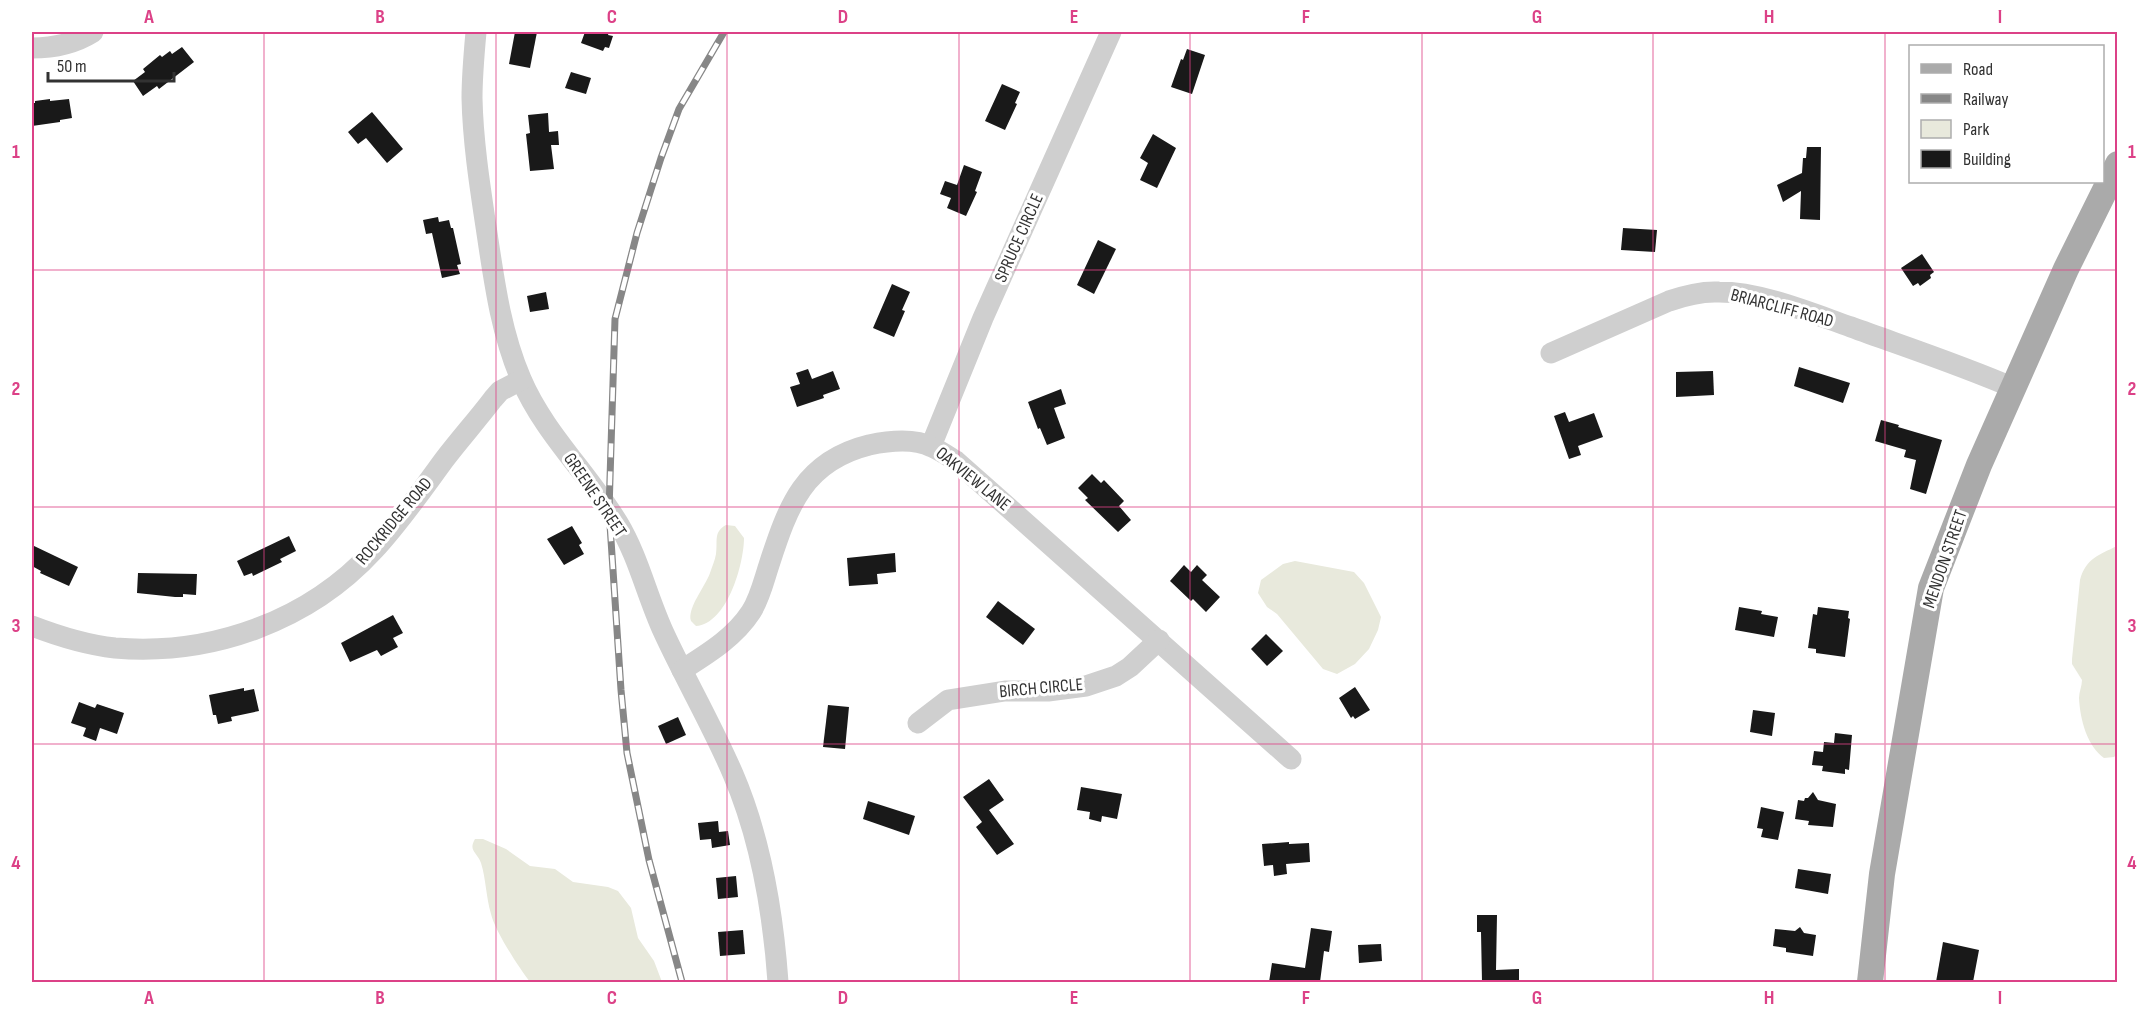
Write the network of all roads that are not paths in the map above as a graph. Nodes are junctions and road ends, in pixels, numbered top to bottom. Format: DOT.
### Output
graph roads {
  1 [pos="93,32"];
  2 [pos="476,32"];
  3 [pos="1111,32"];
  4 [pos="32,48"];
  5 [pos="2118,164"];
  6 [pos="1551,353"];
  7 [pos="521,380"];
  8 [pos="2014,388"];
  9 [pos="931,446"];
  10 [pos="32,626"];
  11 [pos="1159,640"];
  12 [pos="682,670"];
  13 [pos="918,723"];
  14 [pos="1291,759"];
  15 [pos="778,982"];
  16 [pos="1870,982"];
  1 -- 4 [label="street"];
  2 -- 7 [label="street, GREENE STREET"];
  3 -- 9 [label="street, SPRUCE CIRCLE"];
  5 -- 8 [label="main road, MENDON STREET"];
  6 -- 8 [label="street, BRIARCLIFF ROAD"];
  7 -- 10 [label="street, ROCKRIDGE ROAD"];
  7 -- 12 [label="street, GREENE STREET"];
  8 -- 16 [label="main road, MENDON STREET"];
  9 -- 11 [label="street, OAKVIEW LANE"];
  9 -- 12 [label="street, OAKVIEW LANE"];
  11 -- 13 [label="street, BIRCH CIRCLE"];
  11 -- 14 [label="street, OAKVIEW LANE"];
  12 -- 15 [label="street, GREENE STREET"];
}
